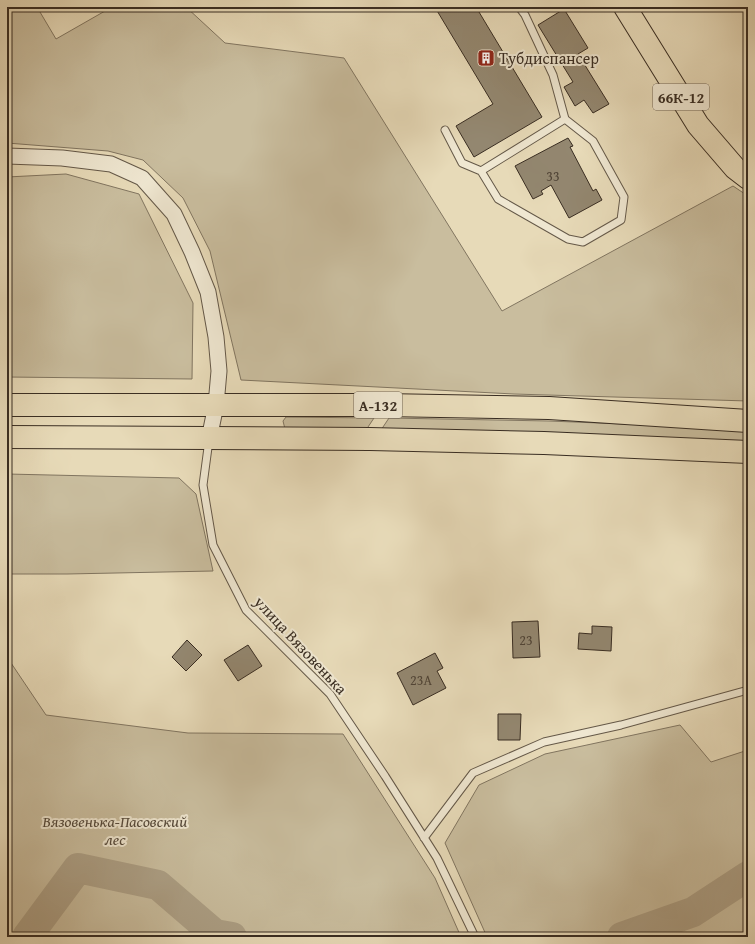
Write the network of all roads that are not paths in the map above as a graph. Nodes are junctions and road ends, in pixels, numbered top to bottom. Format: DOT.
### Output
graph roads {
  1 [pos="519,7"];
  2 [pos="625,7"];
  3 [pos="566,119"];
  4 [pos="445,130"];
  5 [pos="7,156"];
  6 [pos="481,171"];
  7 [pos="748,178"];
  8 [pos="7,405"];
  9 [pos="216,405"];
  10 [pos="748,421"];
  11 [pos="7,437"];
  12 [pos="209,439"];
  13 [pos="748,452"];
  14 [pos="748,690"];
  15 [pos="424,838"];
  16 [pos="475,937"];
  1 -- 3 [label="lane"];
  2 -- 7 [label="main road, 66К-12"];
  3 -- 6 [label="lane"];
  3 -- 6 [label="lane"];
  4 -- 6 [label="lane"];
  5 -- 9 [label="street"];
  8 -- 9 [label="main road, А-132"];
  9 -- 10 [label="main road, А-132"];
  9 -- 12 [label="street"];
  11 -- 12 [label="main road, А-132"];
  12 -- 13 [label="main road, А-132"];
  12 -- 15 [label="lane, улица Вязовенька"];
  14 -- 15 [label="lane"];
  15 -- 16 [label="lane, улица Вязовенька"];
}
